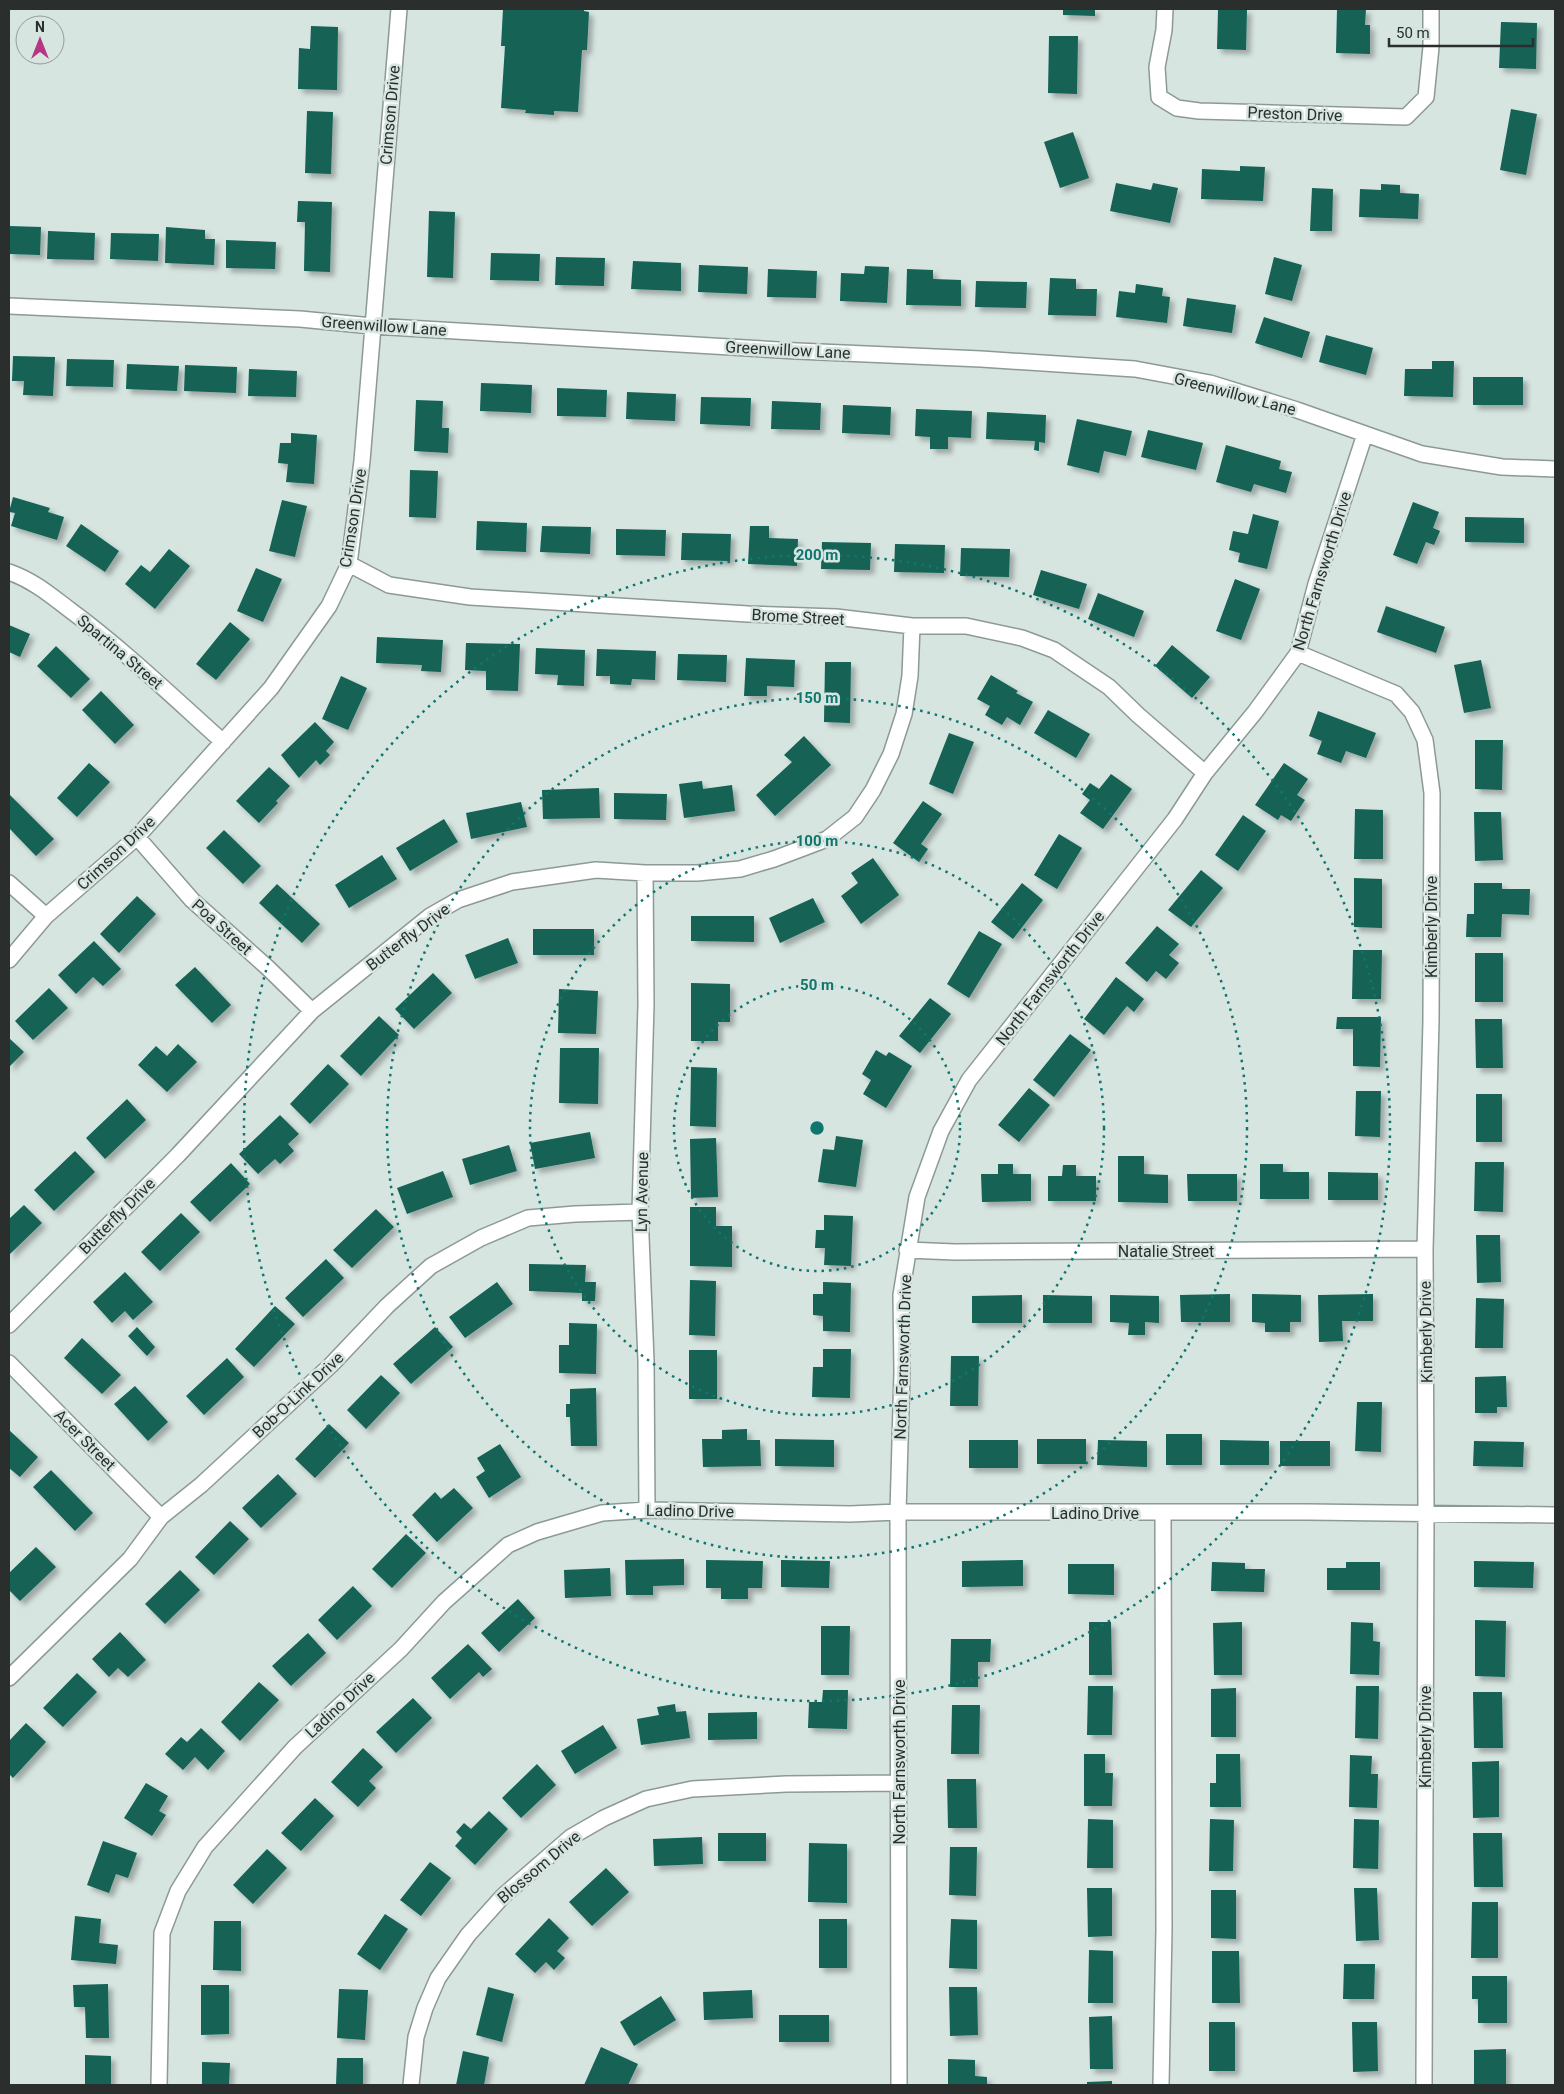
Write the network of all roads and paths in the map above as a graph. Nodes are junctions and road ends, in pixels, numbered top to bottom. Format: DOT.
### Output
graph roads {
  1 [pos="399,9"];
  2 [pos="1165,9"];
  3 [pos="1431,9"];
  4 [pos="9,306"];
  5 [pos="372,326"];
  6 [pos="1365,434"];
  7 [pos="1555,469"];
  8 [pos="349,564"];
  9 [pos="9,572"];
  10 [pos="912,626"];
  11 [pos="1298,653"];
  12 [pos="223,742"];
  13 [pos="1205,773"];
  14 [pos="137,837"];
  15 [pos="645,873"];
  16 [pos="9,883"];
  17 [pos="46,916"];
  18 [pos="9,960"];
  19 [pos="312,1011"];
  20 [pos="640,1212"];
  21 [pos="1425,1249"];
  22 [pos="908,1250"];
  23 [pos="9,1325"];
  24 [pos="9,1363"];
  25 [pos="647,1510"];
  26 [pos="898,1512"];
  27 [pos="1163,1513"];
  28 [pos="1426,1514"];
  29 [pos="1555,1515"];
  30 [pos="161,1517"];
  31 [pos="9,1678"];
  32 [pos="899,1783"];
  33 [pos="160,2085"];
  34 [pos="411,2085"];
  35 [pos="886,2085"];
  36 [pos="899,2085"];
  37 [pos="1161,2085"];
  38 [pos="1424,2085"];
  1 -- 5 [label="street, Crimson Drive"];
  2 -- 3 [label="street, Preston Drive"];
  4 -- 5 [label="street, Greenwillow Lane"];
  5 -- 6 [label="street, Greenwillow Lane"];
  5 -- 8 [label="street, Crimson Drive"];
  6 -- 7 [label="street, Greenwillow Lane"];
  6 -- 11 [label="street, North Farnsworth Drive"];
  8 -- 10 [label="street, Brome Street"];
  8 -- 12 [label="street, Crimson Drive"];
  9 -- 12 [label="street, Spartina Street"];
  10 -- 13 [label="street, Brome Street"];
  10 -- 15 [label="street, Butterfly Drive"];
  11 -- 13 [label="street, North Farnsworth Drive"];
  11 -- 21 [label="street, Kimberly Drive"];
  12 -- 14 [label="street, Crimson Drive"];
  13 -- 22 [label="street, North Farnsworth Drive"];
  14 -- 17 [label="street, Crimson Drive"];
  14 -- 19 [label="street, Poa Street"];
  15 -- 19 [label="street, Butterfly Drive"];
  15 -- 20 [label="street, Lyn Avenue"];
  16 -- 17 [label="street"];
  17 -- 18 [label="street, Crimson Drive"];
  19 -- 23 [label="street, Butterfly Drive"];
  20 -- 25 [label="street, Lyn Avenue"];
  20 -- 30 [label="street, Bob-O-Link Drive"];
  21 -- 22 [label="street, Natalie Street"];
  21 -- 28 [label="street, Kimberly Drive"];
  22 -- 26 [label="street, North Farnsworth Drive"];
  24 -- 30 [label="street, Acer Street"];
  25 -- 26 [label="street, Ladino Drive"];
  25 -- 33 [label="street, Ladino Drive"];
  26 -- 27 [label="street, Ladino Drive"];
  26 -- 32 [label="street, North Farnsworth Drive"];
  27 -- 28 [label="street, Ladino Drive"];
  27 -- 37 [label="street"];
  28 -- 29 [label="street, Ladino Drive"];
  28 -- 38 [label="street, Kimberly Drive"];
  30 -- 31 [label="street, Bob-O-Link Drive"];
  32 -- 34 [label="street, Blossom Drive"];
  32 -- 36 [label="street, North Farnsworth Drive"];
  35 -- 36 [label="street"];
}
